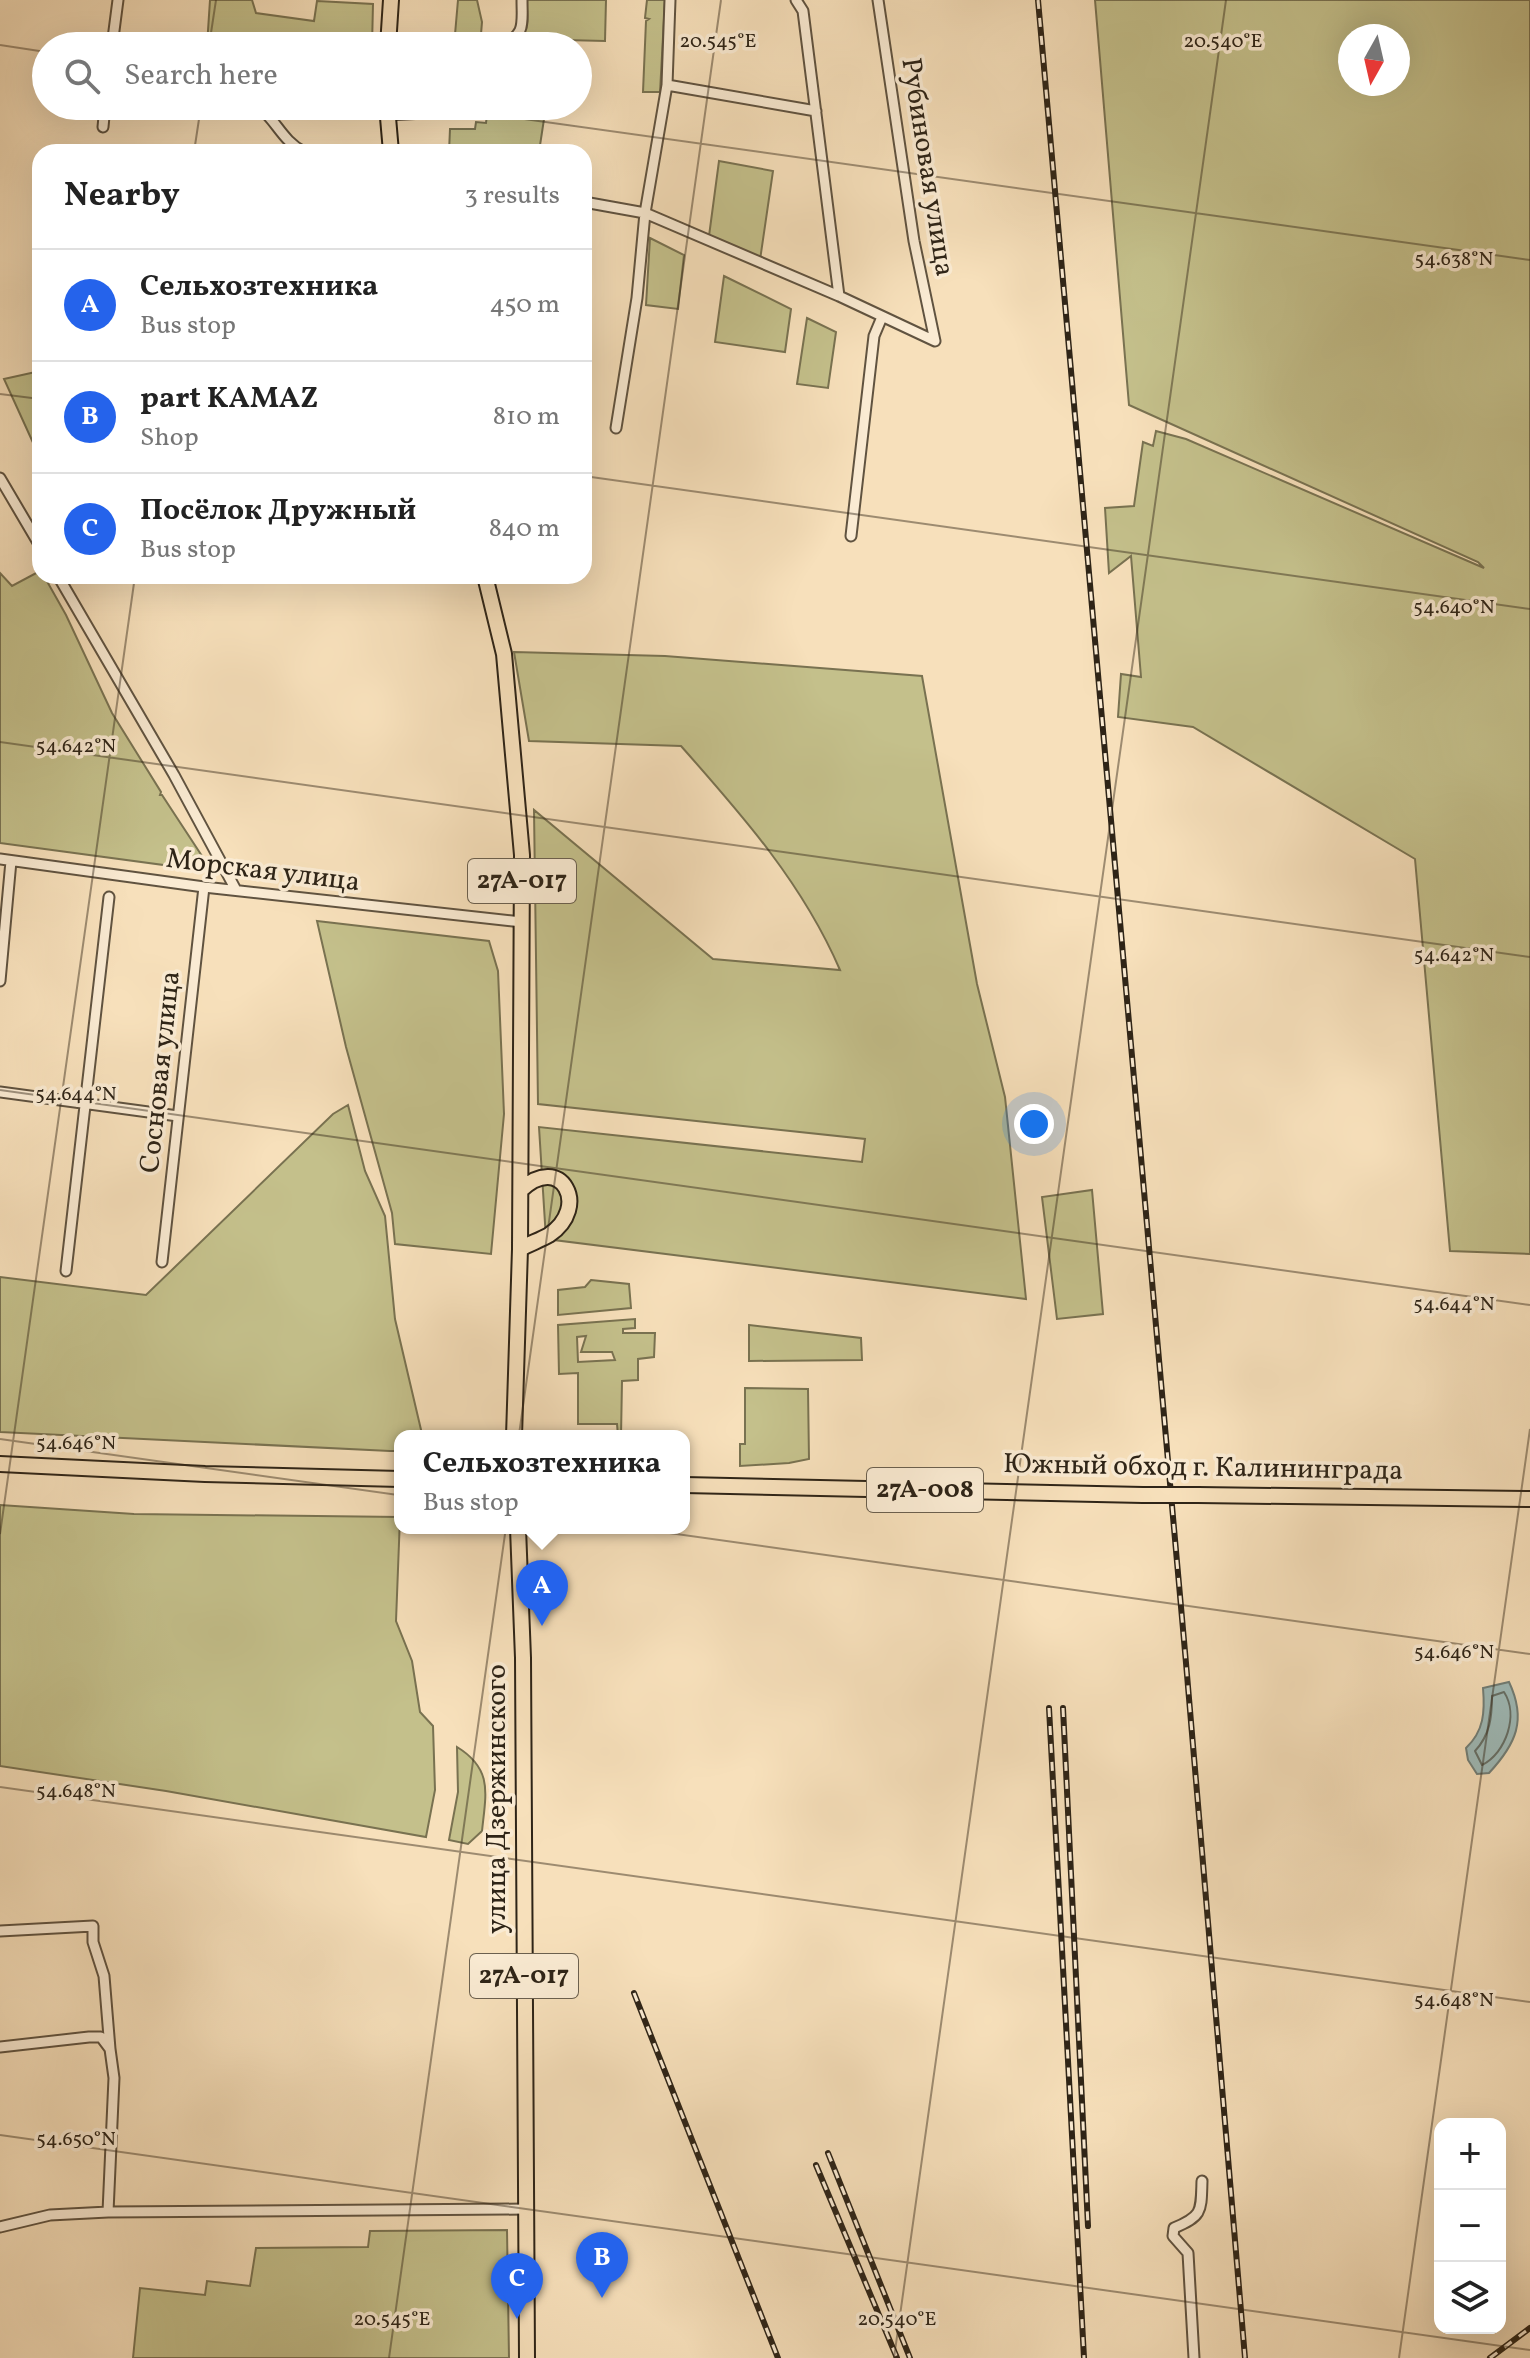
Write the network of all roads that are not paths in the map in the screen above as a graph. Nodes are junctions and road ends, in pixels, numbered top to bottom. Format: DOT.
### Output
graph roads {
  1 [pos="118,0"];
  2 [pos="391,0"];
  3 [pos="522,0"];
  4 [pos="670,0"];
  5 [pos="796,0"];
  6 [pos="878,0"];
  7 [pos="114,32"];
  8 [pos="389,32"];
  9 [pos="520,32"];
  10 [pos="667,85"];
  11 [pos="816,111"];
  12 [pos="104,120"];
  13 [pos="272,120"];
  14 [pos="389,120"];
  15 [pos="103,127"];
  16 [pos="293,144"];
  17 [pos="390,144"];
  18 [pos="592,203"];
  19 [pos="645,213"];
  20 [pos="839,296"];
  21 [pos="882,317"];
  22 [pos="616,428"];
  23 [pos="0,478"];
  24 [pos="32,532"];
  25 [pos="851,536"];
  26 [pos="63,584"];
  27 [pos="487,584"];
  28 [pos="0,859"];
  29 [pos="11,861"];
  30 [pos="204,887"];
  31 [pos="236,890"];
  32 [pos="109,897"];
  33 [pos="522,922"];
  34 [pos="0,981"];
  35 [pos="0,1092"];
  36 [pos="85,1104"];
  37 [pos="178,1116"];
  38 [pos="521,1190"];
  39 [pos="520,1249"];
  40 [pos="162,1262"];
  41 [pos="66,1271"];
  42 [pos="514,1430"];
  43 [pos="0,1464"];
  44 [pos="394,1479"];
  45 [pos="690,1485"];
  46 [pos="1530,1499"];
  47 [pos="518,1534"];
  48 [pos="0,1931"];
  49 [pos="0,2047"];
  50 [pos="110,2049"];
  51 [pos="1202,2181"];
  52 [pos="526,2209"];
  53 [pos="108,2212"];
  54 [pos="0,2227"];
  55 [pos="527,2358"];
  56 [pos="1194,2358"];
  1 -- 7 [label="street"];
  2 -- 8 [label="main road"];
  3 -- 9 [label="street"];
  4 -- 10 [label="street"];
  5 -- 11 [label="street"];
  6 -- 21 [label="street, Рубиновая улица"];
  10 -- 11 [label="street"];
  10 -- 19 [label="street"];
  11 -- 20 [label="street"];
  12 -- 15 [label="street"];
  13 -- 16 [label="street"];
  14 -- 17 [label="main road"];
  18 -- 19 [label="street"];
  19 -- 20 [label="street"];
  19 -- 22 [label="street"];
  20 -- 21 [label="street"];
  21 -- 25 [label="street"];
  23 -- 24 [label="street"];
  26 -- 31 [label="street"];
  27 -- 33 [label="main road, 27А-017"];
  28 -- 29 [label="street, Морская улица"];
  29 -- 30 [label="street, Морская улица"];
  29 -- 34 [label="street"];
  30 -- 31 [label="street, Морская улица"];
  30 -- 37 [label="street, Сосновая улица"];
  31 -- 33 [label="street, Морская улица"];
  32 -- 36 [label="street"];
  33 -- 38 [label="main road, 27А-017"];
  35 -- 36 [label="street"];
  36 -- 37 [label="street"];
  36 -- 41 [label="street"];
  37 -- 40 [label="street, Сосновая улица"];
  38 -- 39 [label="main road, 27А-017"];
  38 -- 39 [label="main road"];
  39 -- 42 [label="main road, 27А-017"];
  43 -- 44 [label="main road"];
  45 -- 46 [label="main road, Южный обход г. Калининграда / 27А-008, bridge"];
  47 -- 52 [label="main road, улица Дзержинского / 27А-017"];
  48 -- 50 [label="street"];
  49 -- 50 [label="street"];
  50 -- 53 [label="street"];
  51 -- 56 [label="street"];
  52 -- 53 [label="street"];
  52 -- 55 [label="main road, улица Дзержинского / 27А-017"];
  53 -- 54 [label="street"];
}
